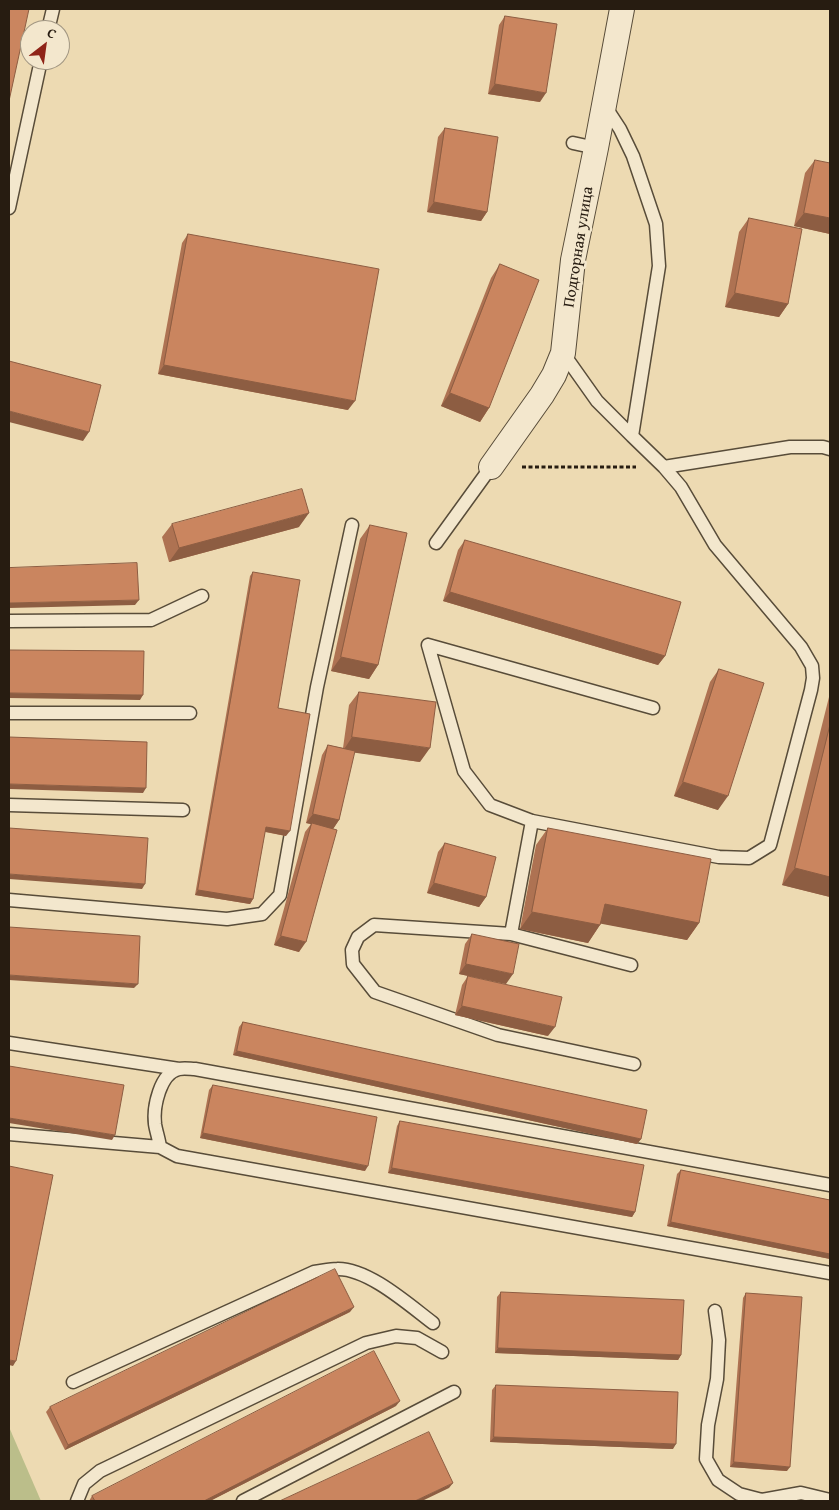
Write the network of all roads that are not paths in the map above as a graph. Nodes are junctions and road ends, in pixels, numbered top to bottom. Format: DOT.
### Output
graph roads {
  1 [pos="622,9"];
  2 [pos="39,70"];
  3 [pos="604,104"];
  4 [pos="573,143"];
  5 [pos="596,148"];
  6 [pos="9,208"];
  7 [pos="563,353"];
  8 [pos="632,436"];
  9 [pos="830,449"];
  10 [pos="491,466"];
  11 [pos="664,467"];
  12 [pos="352,525"];
  13 [pos="436,543"];
  14 [pos="202,596"];
  15 [pos="9,621"];
  16 [pos="653,708"];
  17 [pos="9,713"];
  18 [pos="190,713"];
  19 [pos="9,805"];
  20 [pos="183,810"];
  21 [pos="532,821"];
  22 [pos="9,900"];
  23 [pos="511,934"];
  24 [pos="631,965"];
  25 [pos="9,1043"];
  26 [pos="634,1064"];
  27 [pos="179,1069"];
  28 [pos="9,1134"];
  29 [pos="160,1147"];
  30 [pos="830,1185"];
  31 [pos="830,1273"];
  32 [pos="715,1311"];
  33 [pos="433,1323"];
  34 [pos="442,1352"];
  35 [pos="73,1382"];
  36 [pos="454,1392"];
  37 [pos="830,1500"];
  38 [pos="77,1501"];
  39 [pos="243,1501"];
  1 -- 3 [label="street, Подгорная улица"];
  2 -- 6 [label="lane"];
  3 -- 5 [label="street, Подгорная улица"];
  3 -- 8 [label="lane"];
  4 -- 5 [label="lane"];
  5 -- 7 [label="street, Подгорная улица"];
  7 -- 8 [label="lane"];
  7 -- 10 [label="street, Подгорная улица"];
  8 -- 11 [label="lane"];
  9 -- 11 [label="lane"];
  10 -- 13 [label="lane"];
  11 -- 21 [label="lane"];
  12 -- 22 [label="lane"];
  14 -- 15 [label="lane"];
  16 -- 21 [label="lane"];
  17 -- 18 [label="lane"];
  19 -- 20 [label="lane"];
  21 -- 23 [label="lane"];
  23 -- 24 [label="lane"];
  23 -- 26 [label="lane"];
  25 -- 27 [label="lane"];
  27 -- 29 [label="lane"];
  27 -- 30 [label="lane"];
  28 -- 29 [label="lane"];
  29 -- 31 [label="lane"];
  32 -- 37 [label="lane"];
  33 -- 35 [label="lane"];
  34 -- 38 [label="lane"];
  36 -- 39 [label="lane"];
}
